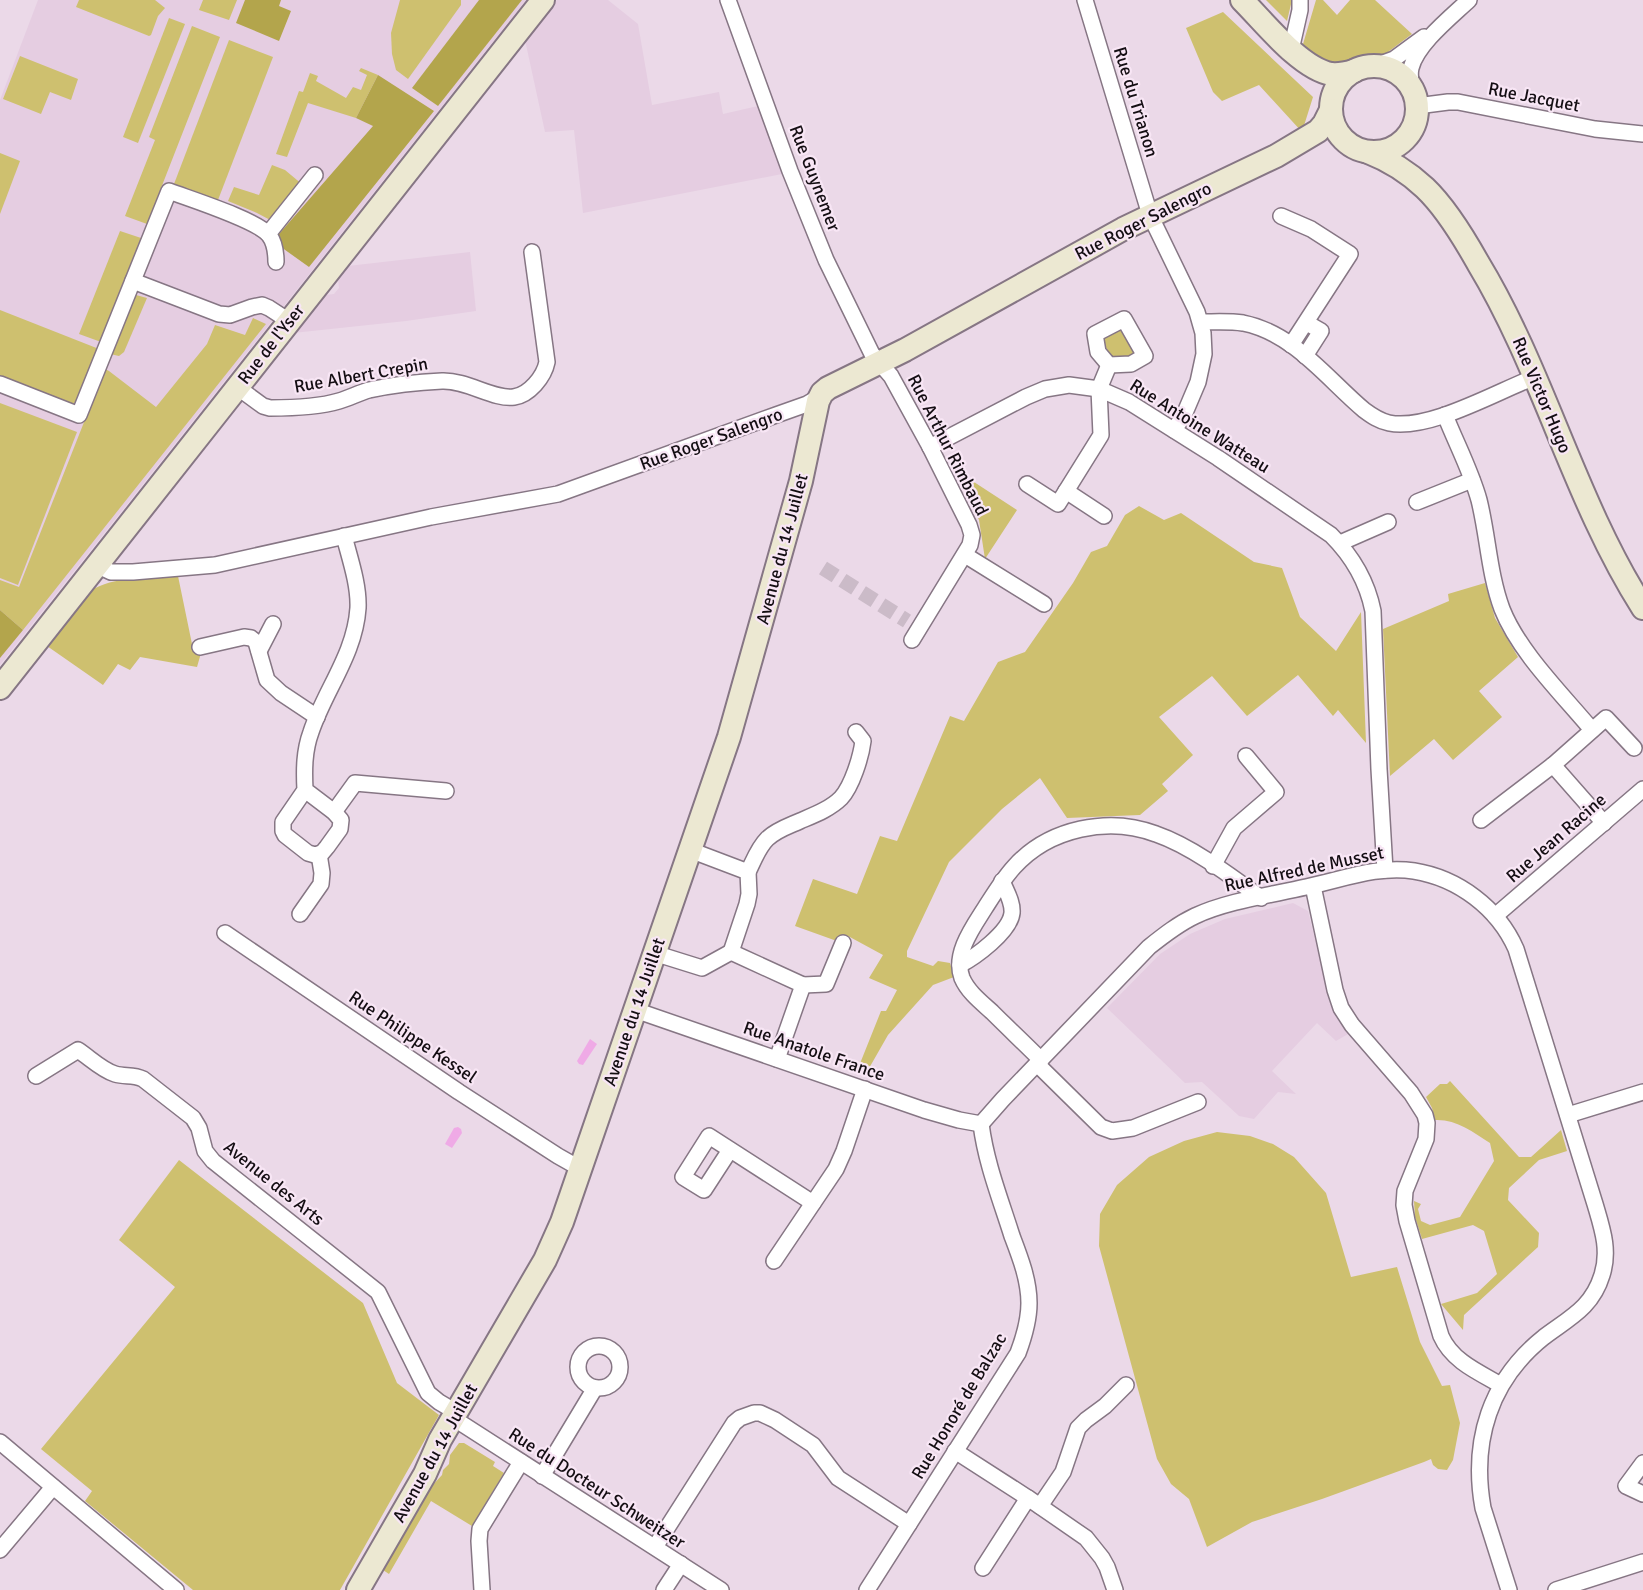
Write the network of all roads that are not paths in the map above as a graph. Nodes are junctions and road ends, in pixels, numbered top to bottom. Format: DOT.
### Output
graph roads {
  1 [pos="543,0"];
  2 [pos="728,0"];
  3 [pos="1085,0"];
  4 [pos="1242,0"];
  5 [pos="1300,0"];
  6 [pos="1465,4"];
  7 [pos="1291,50"];
  8 [pos="1365,69"];
  9 [pos="1415,98"];
  10 [pos="1331,107"];
  11 [pos="1411,131"];
  12 [pos="1643,134"];
  13 [pos="1360,149"];
  14 [pos="1276,156"];
  15 [pos="315,175"];
  16 [pos="1428,190"];
  17 [pos="1150,215"];
  18 [pos="1281,216"];
  19 [pos="268,234"];
  20 [pos="532,252"];
  21 [pos="276,262"];
  22 [pos="133,281"];
  23 [pos="289,321"];
  24 [pos="1201,322"];
  25 [pos="1306,323"];
  26 [pos="1291,345"];
  27 [pos="1305,356"];
  28 [pos="880,363"];
  29 [pos="1109,365"];
  30 [pos="1535,377"];
  31 [pos="0,384"];
  32 [pos="237,387"];
  33 [pos="1099,389"];
  34 [pos="819,397"];
  35 [pos="1444,415"];
  36 [pos="1174,430"];
  37 [pos="930,447"];
  38 [pos="1472,480"];
  39 [pos="1027,484"];
  40 [pos="1066,491"];
  41 [pos="1417,502"];
  42 [pos="1104,516"];
  43 [pos="1388,522"];
  44 [pos="344,536"];
  45 [pos="1340,543"];
  46 [pos="965,555"];
  47 [pos="96,565"];
  48 [pos="1044,604"];
  49 [pos="1643,608"];
  50 [pos="273,624"];
  51 [pos="913,630"];
  52 [pos="200,647"];
  53 [pos="259,651"];
  54 [pos="0,688"];
  55 [pos="316,717"];
  56 [pos="1592,730"];
  57 [pos="856,732"];
  58 [pos="1634,748"];
  59 [pos="1246,756"];
  60 [pos="1553,765"];
  61 [pos="1643,789"];
  62 [pos="305,790"];
  63 [pos="446,791"];
  64 [pos="334,812"];
  65 [pos="1481,820"];
  66 [pos="1604,823"];
  67 [pos="690,850"];
  68 [pos="319,854"];
  69 [pos="1214,866"];
  70 [pos="1385,870"];
  71 [pos="748,872"];
  72 [pos="1002,881"];
  73 [pos="1312,886"];
  74 [pos="1261,898"];
  75 [pos="300,914"];
  76 [pos="1496,916"];
  77 [pos="225,933"];
  78 [pos="843,943"];
  79 [pos="731,952"];
  80 [pos="654,953"];
  81 [pos="960,965"];
  82 [pos="803,985"];
  83 [pos="635,1010"];
  84 [pos="777,1059"];
  85 [pos="1039,1062"];
  86 [pos="36,1076"];
  87 [pos="865,1089"];
  88 [pos="1643,1092"];
  89 [pos="1198,1102"];
  90 [pos="1568,1114"];
  91 [pos="981,1124"];
  92 [pos="730,1150"];
  93 [pos="581,1169"];
  94 [pos="813,1203"];
  95 [pos="774,1261"];
  96 [pos="1126,1385"];
  97 [pos="1501,1385"];
  98 [pos="595,1388"];
  99 [pos="455,1415"];
  100 [pos="0,1443"];
  101 [pos="956,1451"];
  102 [pos="521,1462"];
  103 [pos="1643,1463"];
  104 [pos="543,1476"];
  105 [pos="52,1486"];
  106 [pos="1643,1494"];
  107 [pos="1034,1502"];
  108 [pos="909,1524"];
  109 [pos="655,1547"];
  110 [pos="0,1550"];
  111 [pos="1643,1562"];
  112 [pos="681,1564"];
  113 [pos="983,1568"];
  114 [pos="176,1590"];
  115 [pos="358,1590"];
  116 [pos="482,1590"];
  117 [pos="664,1590"];
  118 [pos="721,1590"];
  119 [pos="867,1590"];
  120 [pos="1115,1590"];
  121 [pos="1509,1590"];
  122 [pos="1556,1590"];
  1 -- 23 [label="street, Rue de l'Yser"];
  2 -- 28 [label="street, Rue Guynemer"];
  3 -- 17 [label="street, Rue du Trianon"];
  4 -- 7 [label="street"];
  5 -- 7 [label="street"];
  6 -- 8 [label="street"];
  6 -- 9 [label="street"];
  7 -- 8 [label="street"];
  7 -- 10 [label="street"];
  8 -- 9 [label="street"];
  8 -- 10 [label="street"];
  9 -- 11 [label="street"];
  9 -- 12 [label="street, Rue Jacquet"];
  10 -- 13 [label="street"];
  10 -- 14 [label="street, Rue Roger Salengro"];
  11 -- 13 [label="street"];
  11 -- 16 [label="street, Rue Victor Hugo"];
  13 -- 14 [label="street, Rue Roger Salengro"];
  13 -- 16 [label="street, Rue Victor Hugo"];
  14 -- 17 [label="street, Rue Roger Salengro"];
  15 -- 19 [label="street"];
  16 -- 30 [label="street, Rue Victor Hugo"];
  17 -- 24 [label="street, Rue du Trianon"];
  17 -- 28 [label="street, Rue Roger Salengro"];
  18 -- 25 [label="street"];
  19 -- 21 [label="street"];
  19 -- 22 [label="street"];
  20 -- 32 [label="street, Rue Albert Crepin"];
  22 -- 23 [label="street"];
  22 -- 31 [label="street"];
  23 -- 32 [label="street, Rue de l'Yser"];
  24 -- 26 [label="street"];
  24 -- 36 [label="street"];
  25 -- 26 [label="street"];
  25 -- 27 [label="street"];
  26 -- 27 [label="street"];
  27 -- 35 [label="street"];
  28 -- 34 [label="street, Rue Roger Salengro"];
  28 -- 37 [label="street, Rue Arthur Rimbaud"];
  29 -- 33 [label="street"];
  30 -- 35 [label="street"];
  30 -- 49 [label="street, Rue Victor Hugo"];
  32 -- 47 [label="street, Rue de l'Yser"];
  33 -- 36 [label="street, Rue Antoine Watteau"];
  33 -- 37 [label="street, Rue Antoine Watteau"];
  33 -- 40 [label="street"];
  34 -- 44 [label="street, Rue Roger Salengro"];
  34 -- 67 [label="street, Avenue du 14 Juillet"];
  35 -- 38 [label="street"];
  36 -- 45 [label="street, Rue Antoine Watteau"];
  37 -- 46 [label="street, Rue Arthur Rimbaud"];
  38 -- 41 [label="street"];
  38 -- 56 [label="street"];
  39 -- 40 [label="street"];
  40 -- 42 [label="street"];
  43 -- 45 [label="street"];
  44 -- 47 [label="street, Rue Roger Salengro"];
  44 -- 55 [label="street"];
  45 -- 70 [label="street, Rue Antoine Watteau"];
  46 -- 48 [label="street"];
  46 -- 51 [label="street, Rue Arthur Rimbaud"];
  47 -- 54 [label="street, Rue de l'Yser"];
  50 -- 53 [label="street"];
  52 -- 53 [label="street"];
  53 -- 55 [label="street"];
  55 -- 62 [label="street"];
  56 -- 58 [label="street"];
  56 -- 60 [label="street"];
  57 -- 71 [label="street"];
  59 -- 69 [label="street"];
  60 -- 65 [label="street"];
  60 -- 66 [label="street"];
  61 -- 66 [label="street, Rue Jean Racine"];
  62 -- 64 [label="street"];
  62 -- 68 [label="street"];
  63 -- 64 [label="street"];
  64 -- 68 [label="street"];
  66 -- 76 [label="street, Rue Jean Racine"];
  67 -- 71 [label="street"];
  67 -- 80 [label="street, Avenue du 14 Juillet"];
  68 -- 75 [label="street"];
  69 -- 72 [label="street"];
  69 -- 74 [label="street"];
  70 -- 73 [label="street, Rue Alfred de Musset"];
  70 -- 76 [label="street, Rue Alfred de Musset"];
  71 -- 79 [label="street"];
  72 -- 81 [label="street"];
  72 -- 81 [label="street"];
  73 -- 74 [label="street, Rue Alfred de Musset"];
  73 -- 97 [label="street"];
  74 -- 85 [label="street, Rue Alfred de Musset"];
  76 -- 90 [label="street, Rue Alfred de Musset"];
  77 -- 93 [label="street, Rue Philippe Kessel"];
  78 -- 82 [label="street"];
  79 -- 80 [label="street"];
  79 -- 82 [label="street"];
  80 -- 83 [label="street, Avenue du 14 Juillet"];
  81 -- 85 [label="street"];
  82 -- 84 [label="street"];
  83 -- 84 [label="street, Rue Anatole France"];
  83 -- 93 [label="street, Avenue du 14 Juillet"];
  84 -- 87 [label="street, Rue Anatole France"];
  85 -- 89 [label="street"];
  85 -- 91 [label="street, Rue Alfred de Musset"];
  86 -- 99 [label="street, Avenue des Arts"];
  87 -- 91 [label="street, Rue Anatole France"];
  87 -- 94 [label="street"];
  88 -- 90 [label="street"];
  90 -- 97 [label="street, Rue Alfred de Musset"];
  91 -- 101 [label="street, Rue Honoré de Balzac"];
  92 -- 94 [label="street"];
  93 -- 99 [label="street, Avenue du 14 Juillet"];
  94 -- 95 [label="street"];
  96 -- 107 [label="street"];
  97 -- 121 [label="street, Rue Alfred de Musset"];
  98 -- 104 [label="street"];
  99 -- 102 [label="street, Rue du Docteur Schweitzer"];
  99 -- 115 [label="street, Avenue du 14 Juillet"];
  100 -- 105 [label="street"];
  101 -- 107 [label="street"];
  101 -- 108 [label="street, Rue Honoré de Balzac"];
  102 -- 104 [label="street, Rue du Docteur Schweitzer"];
  102 -- 116 [label="street"];
  103 -- 106 [label="street"];
  104 -- 109 [label="street, Rue du Docteur Schweitzer"];
  105 -- 110 [label="street"];
  105 -- 114 [label="street"];
  107 -- 113 [label="street"];
  107 -- 120 [label="street"];
  108 -- 109 [label="street"];
  108 -- 119 [label="street, Rue Honoré de Balzac"];
  109 -- 112 [label="street, Rue du Docteur Schweitzer"];
  111 -- 122 [label="street"];
  112 -- 117 [label="street"];
  112 -- 118 [label="street, Rue du Docteur Schweitzer"];
}
